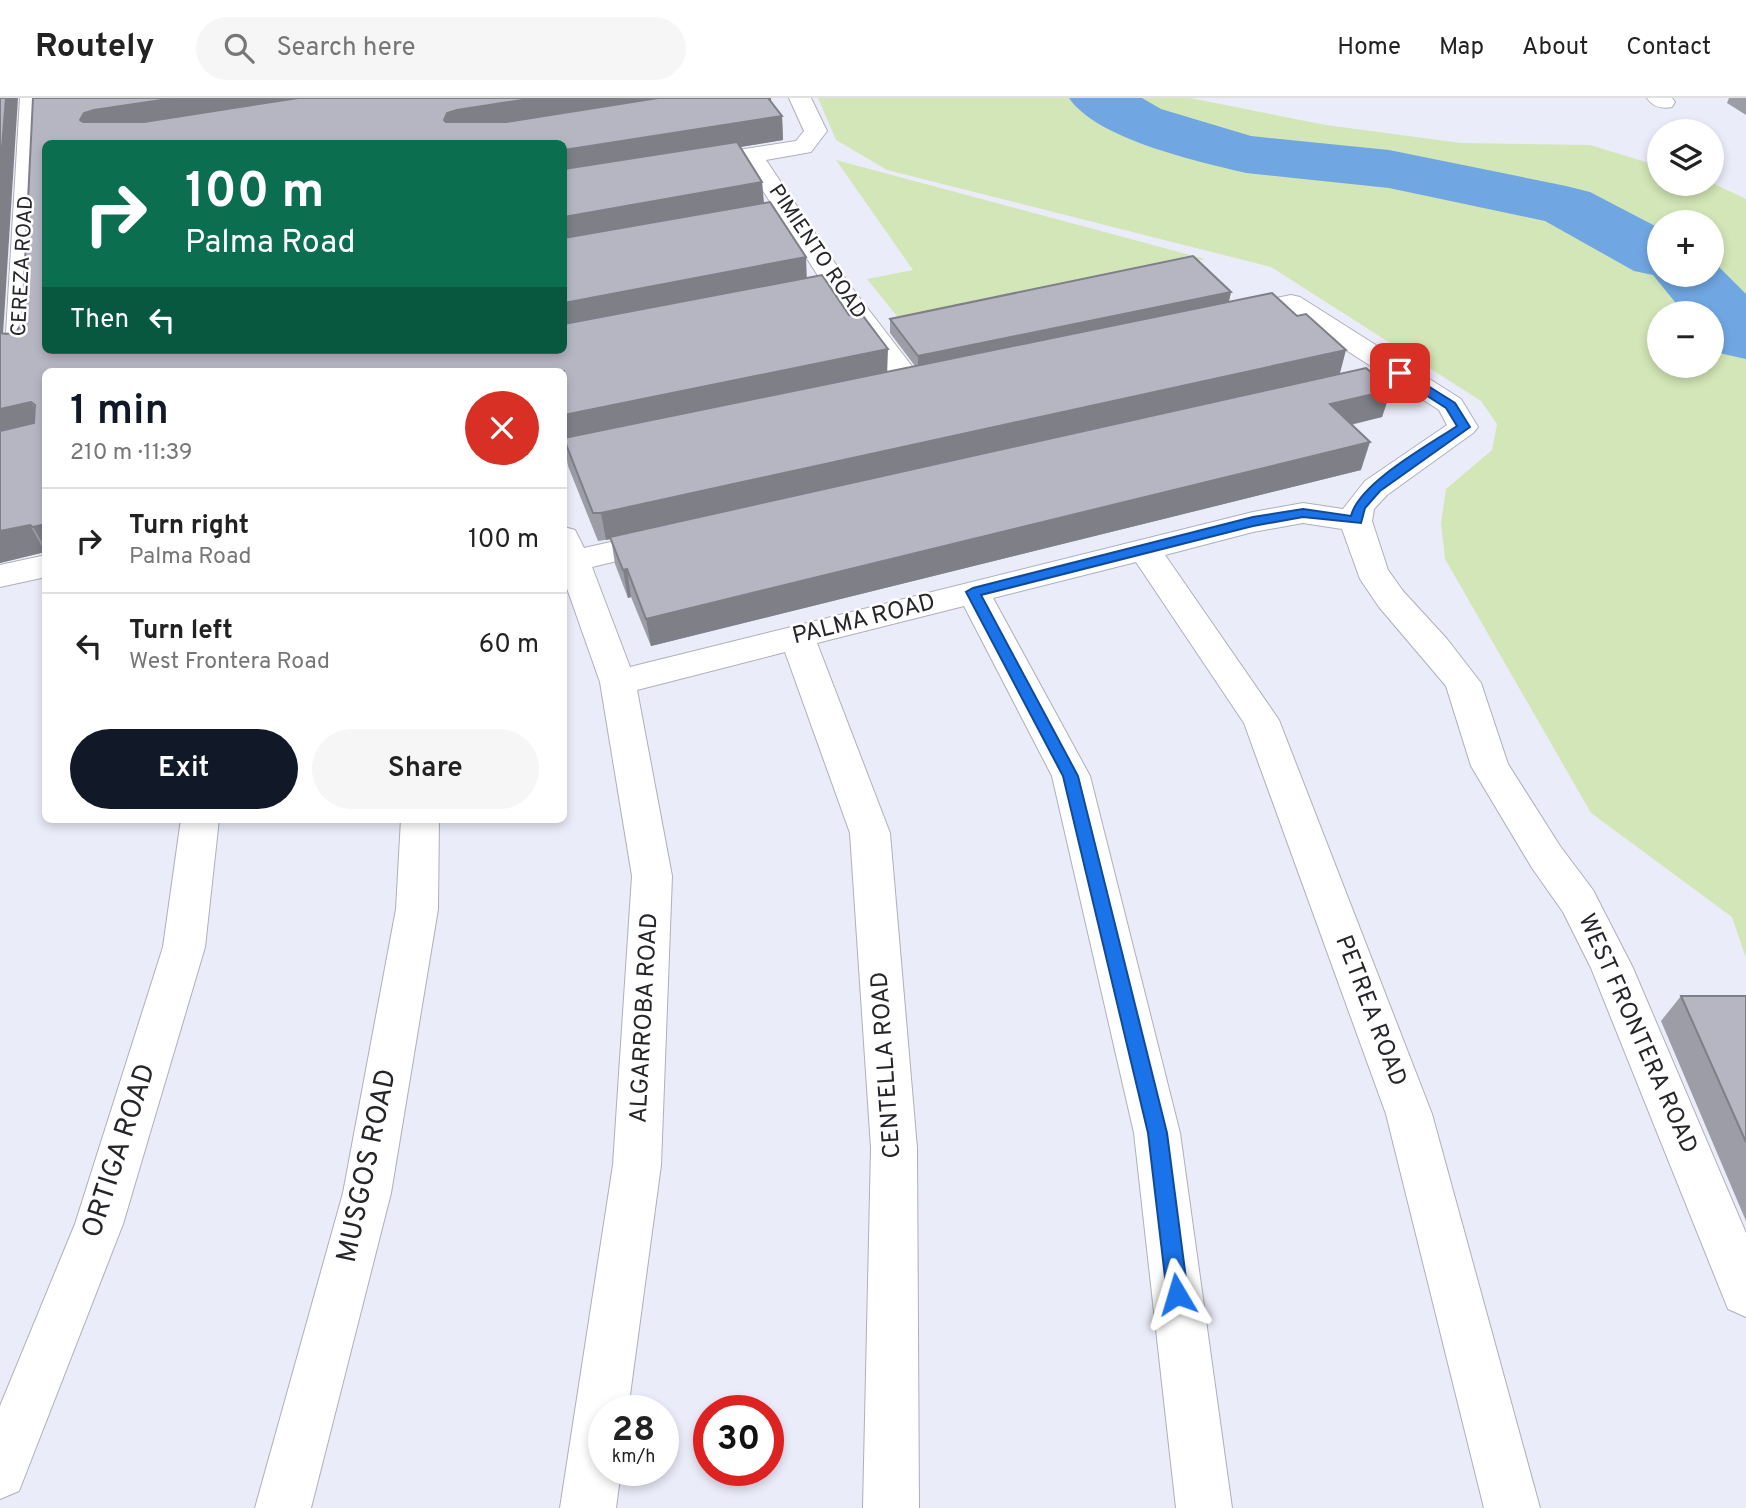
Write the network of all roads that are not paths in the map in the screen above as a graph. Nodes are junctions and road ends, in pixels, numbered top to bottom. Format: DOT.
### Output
graph roads {
  1 [pos="800,98"];
  2 [pos="35,99"];
  3 [pos="37,154"];
  4 [pos="751,154"];
  5 [pos="671,167"];
  6 [pos="36,210"];
  7 [pos="790,214"];
  8 [pos="763,218"];
  9 [pos="34,273"];
  10 [pos="1209,320"];
  11 [pos="22,349"];
  12 [pos="1400,373"];
  13 [pos="911,382"];
  14 [pos="1360,383"];
  15 [pos="1356,520"];
  16 [pos="694,533"];
  17 [pos="568,549"];
  18 [pos="1144,549"];
  19 [pos="42,567"];
  20 [pos="0,576"];
  21 [pos="973,592"];
  22 [pos="797,636"];
  23 [pos="618,682"];
  24 [pos="200,823"];
  25 [pos="420,823"];
  26 [pos="1746,1292"];
  27 [pos="0,1472"];
  28 [pos="284,1508"];
  29 [pos="589,1508"];
  30 [pos="891,1508"];
  31 [pos="1204,1508"];
  32 [pos="1512,1508"];
  1 -- 4 [label="street"];
  2 -- 3 [label="street, CEREZA ROAD"];
  3 -- 6 [label="street, CEREZA ROAD"];
  4 -- 5 [label="street"];
  4 -- 7 [label="street, PIMIENTO ROAD"];
  6 -- 9 [label="street, CEREZA ROAD"];
  7 -- 8 [label="street"];
  7 -- 13 [label="street, PIMIENTO ROAD"];
  9 -- 11 [label="street, CEREZA ROAD"];
  10 -- 12 [label="street"];
  12 -- 14 [label="street"];
  12 -- 15 [label="street"];
  15 -- 18 [label="street, PALMA ROAD"];
  15 -- 26 [label="street, WEST FRONTERA ROAD"];
  16 -- 17 [label="street"];
  17 -- 23 [label="street, ALGARROBA ROAD"];
  18 -- 21 [label="street, PALMA ROAD"];
  18 -- 32 [label="street, PETREA ROAD"];
  19 -- 20 [label="street"];
  21 -- 22 [label="street, PALMA ROAD"];
  21 -- 31 [label="street"];
  22 -- 23 [label="street, PALMA ROAD"];
  22 -- 30 [label="street, CENTELLA ROAD"];
  23 -- 29 [label="street, ALGARROBA ROAD"];
  24 -- 27 [label="street, ORTIGA ROAD"];
  25 -- 28 [label="street, MUSGOS ROAD"];
}
